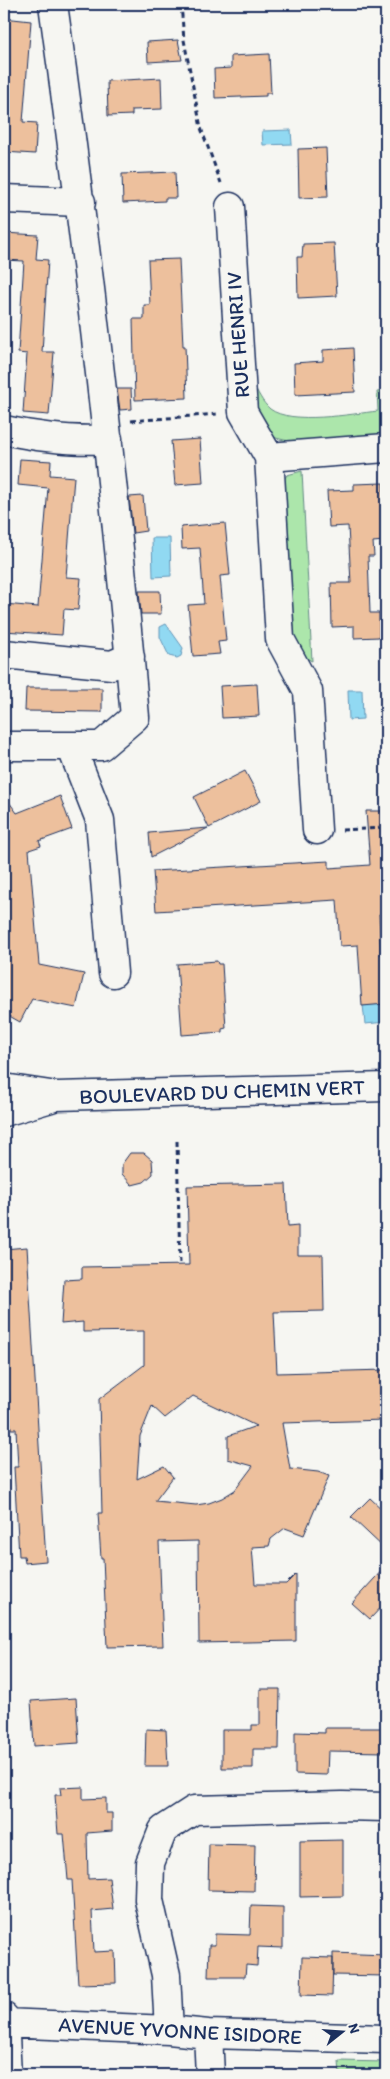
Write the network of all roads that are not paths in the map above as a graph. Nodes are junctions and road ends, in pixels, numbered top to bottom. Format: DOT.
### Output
graph roads {
  1 [pos="52,4"];
  2 [pos="4,199"];
  3 [pos="80,202"];
  4 [pos="230,207"];
  5 [pos="4,430"];
  6 [pos="107,431"];
  7 [pos="386,448"];
  8 [pos="269,457"];
  9 [pos="4,654"];
  10 [pos="130,657"];
  11 [pos="4,746"];
  12 [pos="71,746"];
  13 [pos="317,830"];
  14 [pos="113,973"];
  15 [pos="386,1087"];
  16 [pos="4,1088"];
  17 [pos="57,1096"];
  18 [pos="4,1112"];
  19 [pos="386,1807"];
  20 [pos="4,2017"];
  21 [pos="4,2023"];
  22 [pos="169,2030"];
  23 [pos="208,2034"];
  24 [pos="386,2039"];
  25 [pos="8,2075"];
  26 [pos="210,2075"];
  1 -- 3 [label="street"];
  2 -- 3 [label="street"];
  3 -- 6 [label="street"];
  4 -- 8 [label="street, RUE HENRI IV"];
  5 -- 6 [label="street"];
  6 -- 10 [label="street"];
  7 -- 8 [label="street"];
  8 -- 13 [label="street"];
  9 -- 10 [label="street"];
  10 -- 12 [label="street"];
  11 -- 12 [label="street"];
  12 -- 14 [label="street"];
  15 -- 17 [label="street, BOULEVARD DU CHEMIN VERT"];
  16 -- 17 [label="street, BOULEVARD DU CHEMIN VERT"];
  17 -- 18 [label="street, BOULEVARD DU CHEMIN VERT"];
  19 -- 22 [label="street"];
  20 -- 21 [label="street"];
  21 -- 22 [label="street, AVENUE YVONNE ISIDORE"];
  21 -- 25 [label="street"];
  22 -- 23 [label="street, AVENUE YVONNE ISIDORE"];
  23 -- 24 [label="street, AVENUE YVONNE ISIDORE"];
  23 -- 26 [label="street"];
}
